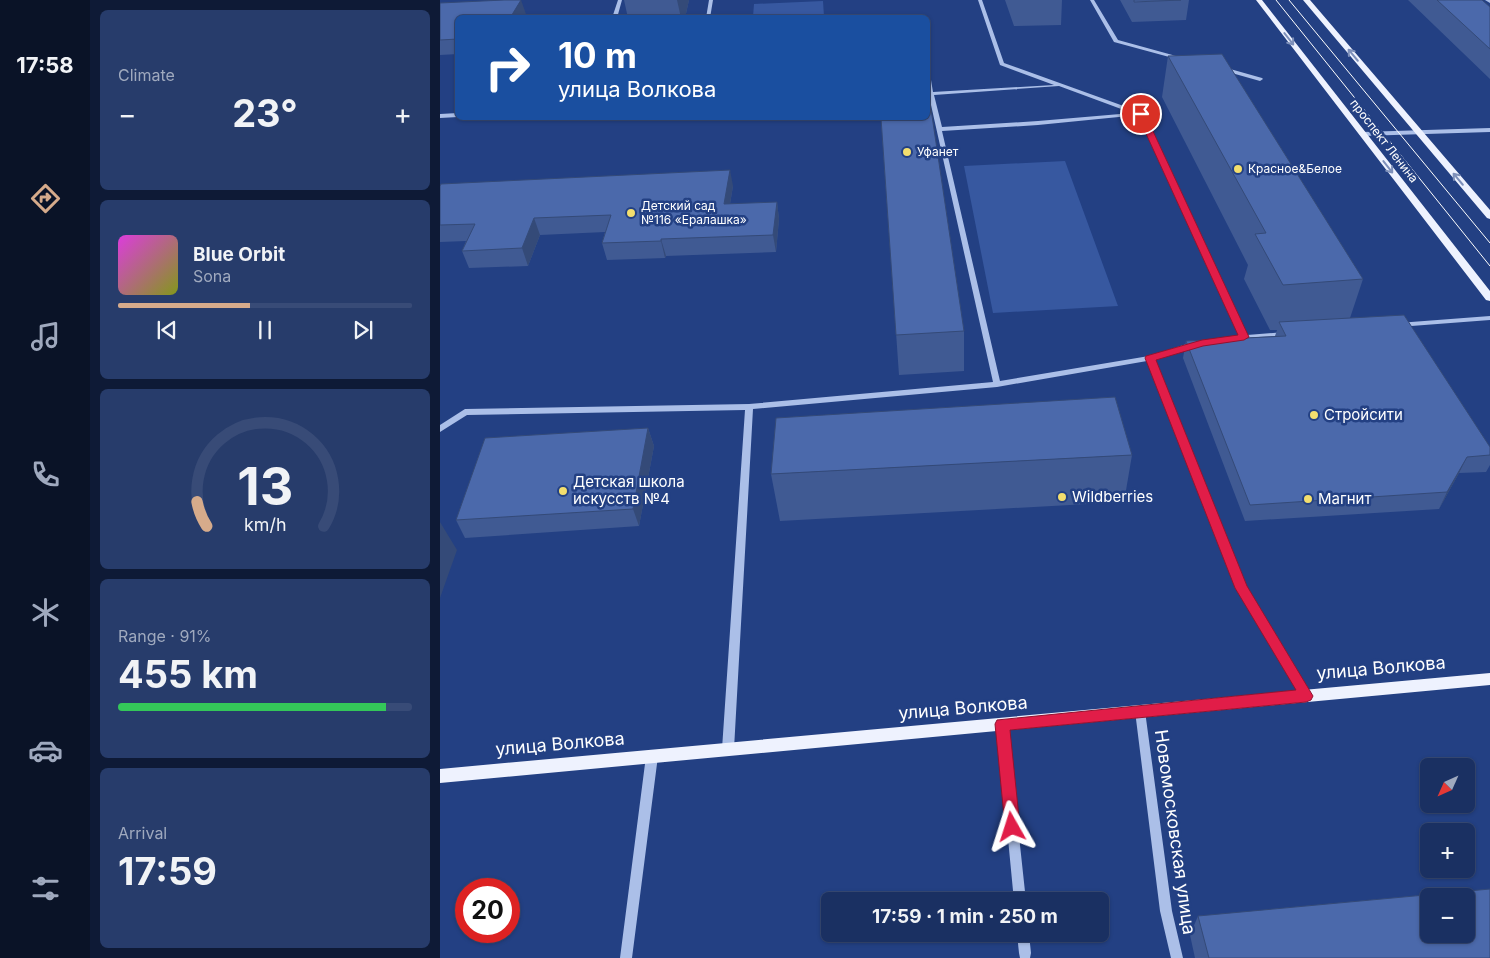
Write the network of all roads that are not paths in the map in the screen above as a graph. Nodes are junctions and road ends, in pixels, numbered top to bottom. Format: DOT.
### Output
graph roads {
  1 [pos="620,0"];
  2 [pos="711,0"];
  3 [pos="980,0"];
  4 [pos="1092,0"];
  5 [pos="1259,0"];
  6 [pos="1306,0"];
  7 [pos="615,15"];
  8 [pos="708,15"];
  9 [pos="1193,61"];
  10 [pos="1212,66"];
  11 [pos="1260,79"];
  12 [pos="1061,86"];
  13 [pos="930,94"];
  14 [pos="1141,114"];
  15 [pos="455,115"];
  16 [pos="440,116"];
  17 [pos="939,129"];
  18 [pos="1490,130"];
  19 [pos="1418,132"];
  20 [pos="1362,134"];
  21 [pos="1490,216"];
  22 [pos="1490,298"];
  23 [pos="1490,318"];
  24 [pos="1389,325"];
  25 [pos="1292,333"];
  26 [pos="1244,337"];
  27 [pos="1219,340"];
  28 [pos="1202,343"];
  29 [pos="1150,358"];
  30 [pos="997,384"];
  31 [pos="749,407"];
  32 [pos="440,429"];
  33 [pos="1490,678"];
  34 [pos="1306,696"];
  35 [pos="1140,711"];
  36 [pos="1002,724"];
  37 [pos="728,749"];
  38 [pos="652,756"];
  39 [pos="440,776"];
  40 [pos="1019,892"];
  41 [pos="1024,942"];
  42 [pos="1025,954"];
  43 [pos="626,958"];
  44 [pos="1177,958"];
  1 -- 7 [label="street"];
  2 -- 8 [label="street"];
  3 -- 12 [label="street"];
  4 -- 9 [label="lane"];
  5 -- 20 [label="main road, проспект Ленина, one-way"];
  19 -- 6 [label="main road, проспект Ленина, one-way"];
  10 -- 11 [label="lane"];
  12 -- 13 [label="street"];
  12 -- 14 [label="street"];
  13 -- 17 [label="street"];
  14 -- 17 [label="street"];
  14 -- 26 [label="street"];
  15 -- 16 [label="street"];
  17 -- 30 [label="street"];
  18 -- 19 [label="lane"];
  19 -- 20 [label="street"];
  21 -- 19 [label="main road, проспект Ленина, one-way"];
  20 -- 22 [label="main road, проспект Ленина, one-way"];
  23 -- 24 [label="street"];
  25 -- 26 [label="street"];
  26 -- 27 [label="street"];
  28 -- 29 [label="street"];
  29 -- 30 [label="street"];
  29 -- 34 [label="street"];
  30 -- 31 [label="street"];
  31 -- 32 [label="street"];
  31 -- 37 [label="street"];
  33 -- 34 [label="main road, улица Волкова"];
  34 -- 35 [label="main road, улица Волкова"];
  35 -- 36 [label="main road, улица Волкова"];
  35 -- 44 [label="street, Новомосковская улица"];
  36 -- 37 [label="main road, улица Волкова"];
  36 -- 40 [label="street"];
  37 -- 38 [label="main road, улица Волкова"];
  38 -- 39 [label="main road, улица Волкова"];
  38 -- 43 [label="street"];
  41 -- 42 [label="street"];
}
